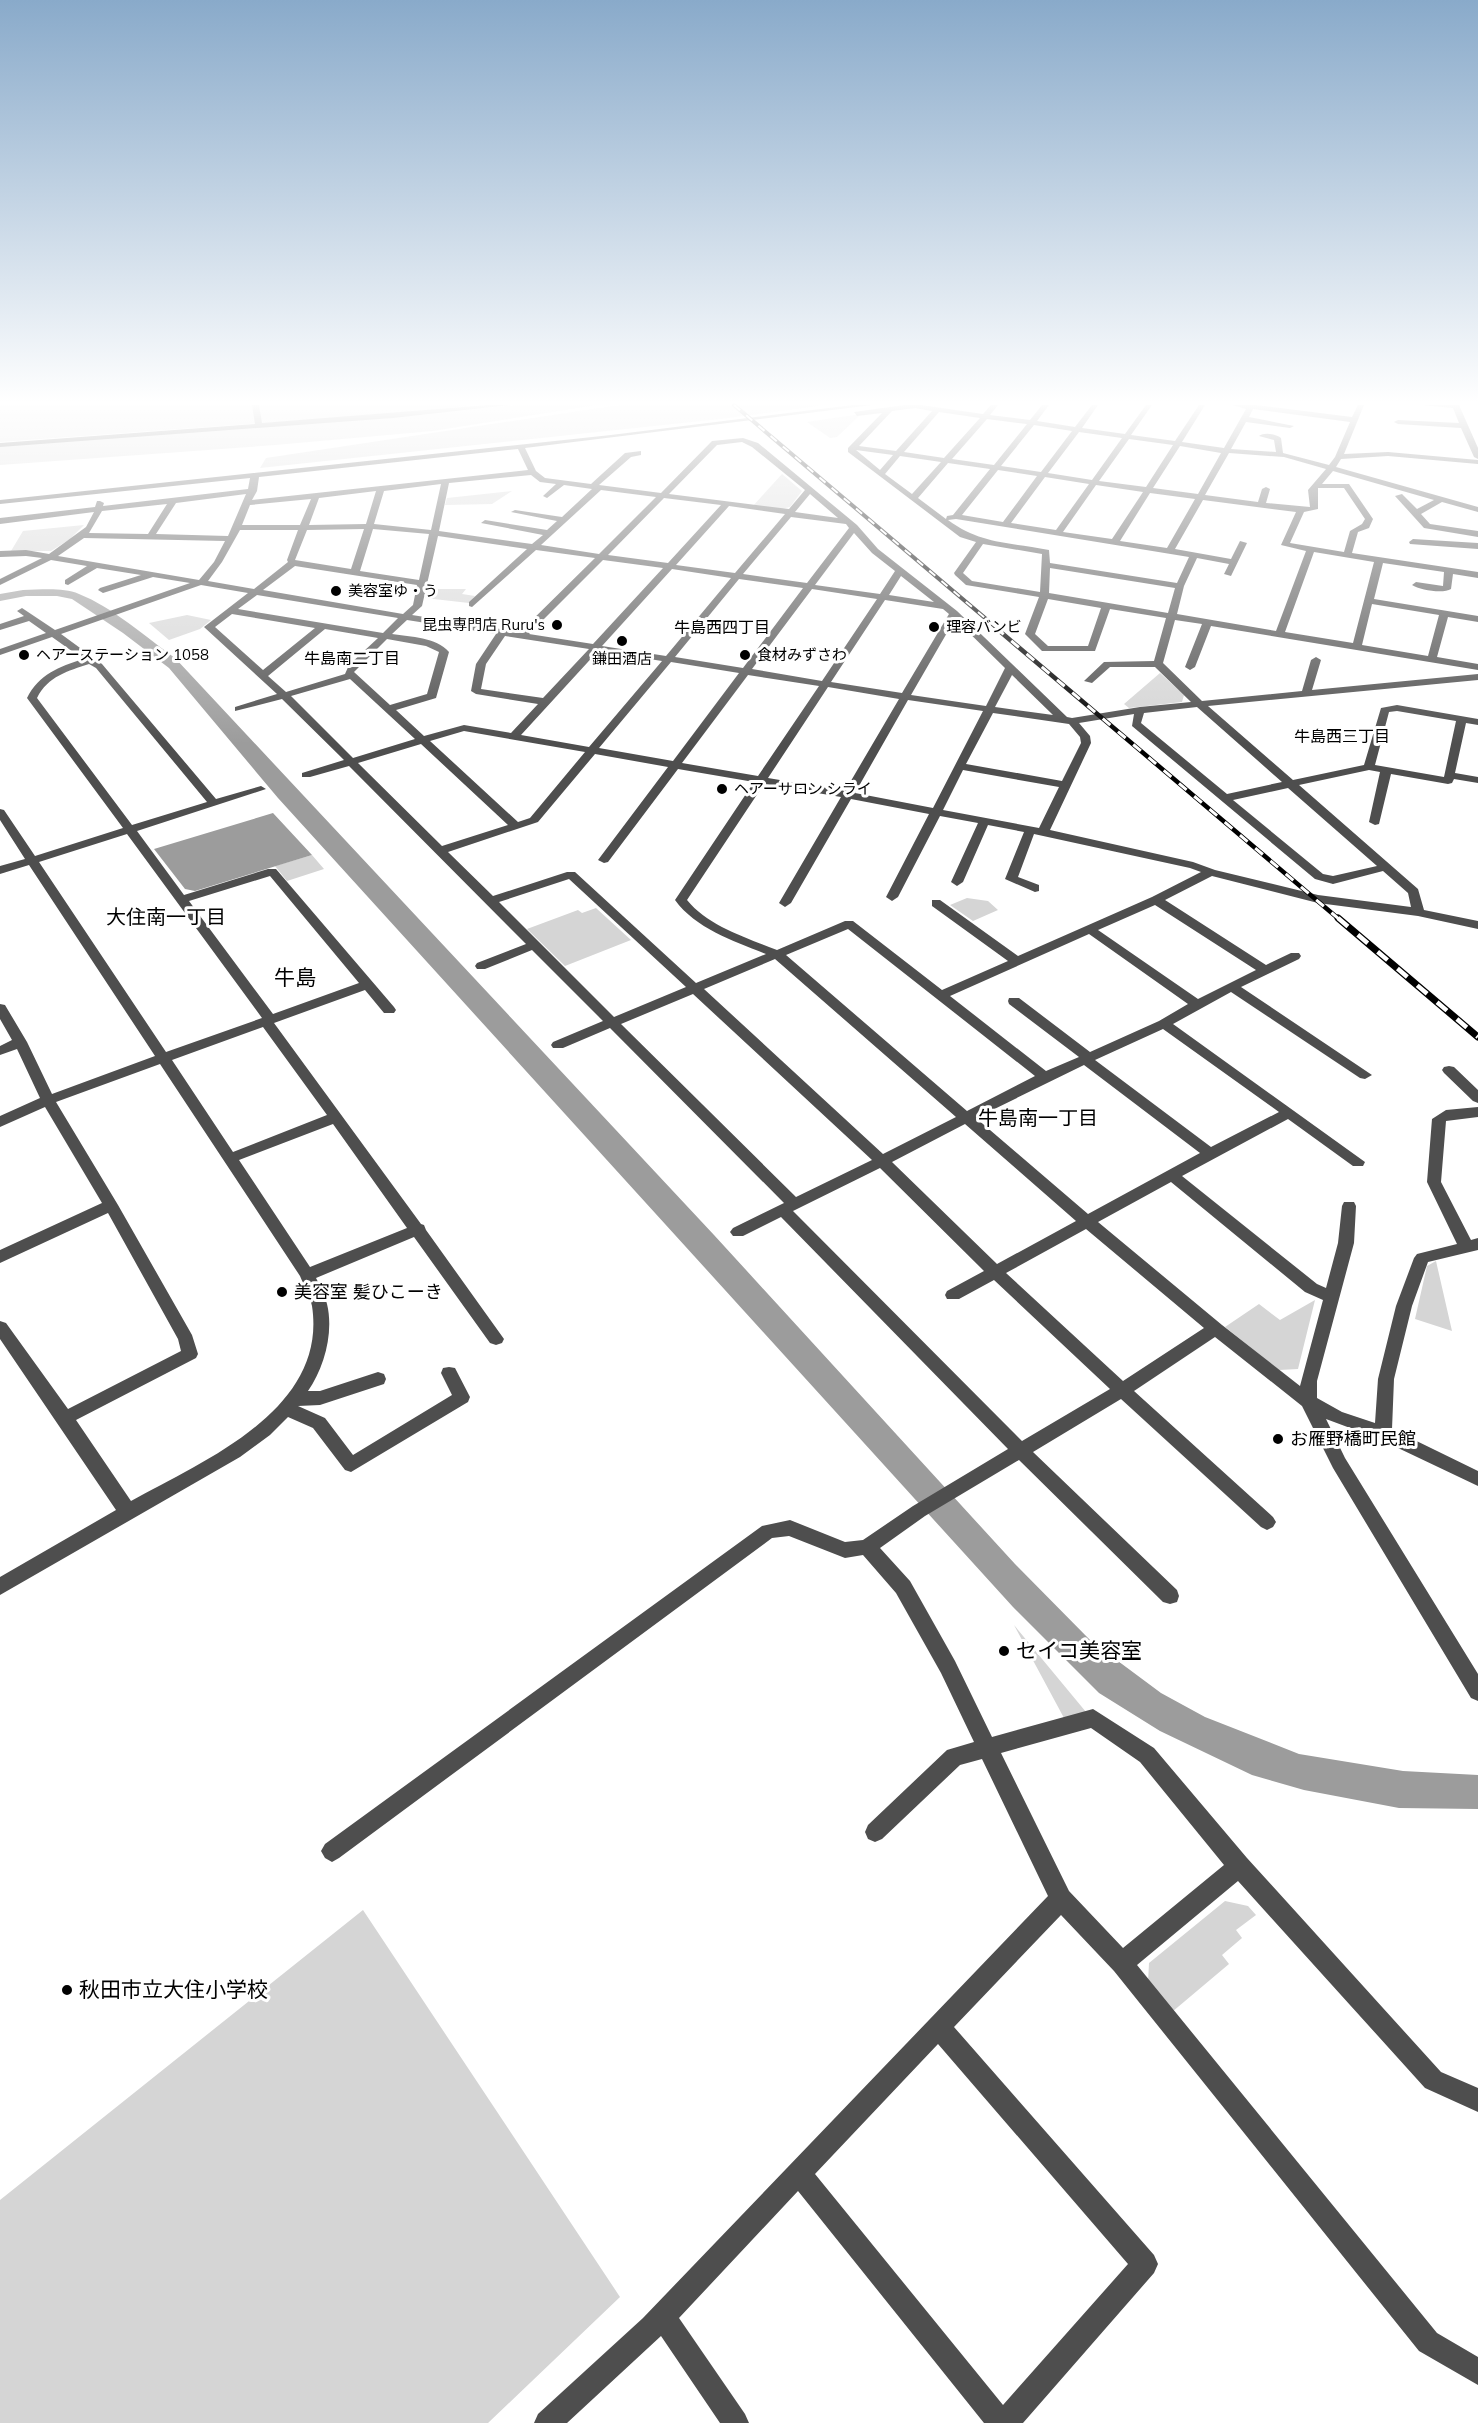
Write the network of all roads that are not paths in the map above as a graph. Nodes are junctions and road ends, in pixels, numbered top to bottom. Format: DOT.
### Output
graph roads {
  1 [pos="27,518"];
  2 [pos="95,518"];
  3 [pos="162,518"];
  4 [pos="241,518"];
  5 [pos="307,518"];
  6 [pos="373,518"];
  7 [pos="438,518"];
  8 [pos="558,518"];
  9 [pos="641,518"];
  10 [pos="714,518"];
  11 [pos="787,518"];
  12 [pos="816,518"];
  13 [pos="843,518"];
  14 [pos="949,518"];
  15 [pos="963,518"];
  16 [pos="1010,518"];
  17 [pos="1069,518"];
  18 [pos="1130,518"];
  19 [pos="1189,518"];
  20 [pos="1298,518"];
  21 [pos="1369,518"];
  22 [pos="1420,518"];
  23 [pos="564,519"];
  24 [pos="942,519"];
  25 [pos="0,521"];
  26 [pos="485,523"];
  27 [pos="851,525"];
  28 [pos="1005,525"];
  29 [pos="371,526"];
  30 [pos="304,527"];
  31 [pos="236,528"];
  32 [pos="549,533"];
  33 [pos="1058,533"];
  34 [pos="435,534"];
  35 [pos="1478,534"];
  36 [pos="84,535"];
  37 [pos="151,536"];
  38 [pos="230,539"];
  39 [pos="981,541"];
  40 [pos="1115,542"];
  41 [pos="1413,542"];
  42 [pos="1243,543"];
  43 [pos="1478,546"];
  44 [pos="535,547"];
  45 [pos="1170,551"];
  46 [pos="1310,551"];
  47 [pos="0,554"];
  48 [pos="1194,555"];
  49 [pos="1347,556"];
  50 [pos="51,557"];
  51 [pos="602,557"];
  52 [pos="1379,561"];
  53 [pos="1234,562"];
  54 [pos="293,563"];
  55 [pos="96,564"];
  56 [pos="1047,565"];
  57 [pos="669,566"];
  58 [pos="900,570"];
  59 [pos="1449,571"];
  60 [pos="355,572"];
  61 [pos="154,574"];
  62 [pos="1228,574"];
  63 [pos="1478,575"];
  64 [pos="738,576"];
  65 [pos="0,582"];
  66 [pos="68,582"];
  67 [pos="202,582"];
  68 [pos="422,583"];
  69 [pos="1416,585"];
  70 [pos="1180,586"];
  71 [pos="810,587"];
  72 [pos="103,590"];
  73 [pos="256,592"];
  74 [pos="1044,596"];
  75 [pos="883,597"];
  76 [pos="1369,601"];
  77 [pos="472,604"];
  78 [pos="943,606"];
  79 [pos="1106,606"];
  80 [pos="231,610"];
  81 [pos="22,611"];
  82 [pos="954,613"];
  83 [pos="1444,613"];
  84 [pos="1170,616"];
  85 [pos="31,617"];
  86 [pos="406,617"];
  87 [pos="1478,619"];
  88 [pos="1209,622"];
  89 [pos="323,626"];
  90 [pos="0,627"];
  91 [pos="502,632"];
  92 [pos="55,633"];
  93 [pos="1280,634"];
  94 [pos="523,635"];
  95 [pos="386,637"];
  96 [pos="1357,646"];
  97 [pos="595,647"];
  98 [pos="0,652"];
  99 [pos="669,659"];
  100 [pos="1432,659"];
  101 [pos="91,660"];
  102 [pos="1316,660"];
  103 [pos="1158,664"];
  104 [pos="1190,667"];
  105 [pos="1478,667"];
  106 [pos="1011,668"];
  107 [pos="746,672"];
  108 [pos="263,675"];
  109 [pos="352,675"];
  110 [pos="1478,677"];
  111 [pos="1089,681"];
  112 [pos="824,683"];
  113 [pos="1306,694"];
  114 [pos="284,695"];
  115 [pos="906,697"];
  116 [pos="546,702"];
  117 [pos="1199,704"];
  118 [pos="239,709"];
  119 [pos="389,709"];
  120 [pos="988,710"];
  121 [pos="1140,710"];
  122 [pos="1462,719"];
  123 [pos="1067,720"];
  124 [pos="1478,722"];
  125 [pos="514,736"];
  126 [pos="421,740"];
  127 [pos="594,751"];
  128 [pos="351,762"];
  129 [pos="676,765"];
  130 [pos="960,766"];
  131 [pos="1369,767"];
  132 [pos="1386,770"];
  133 [pos="1450,775"];
  134 [pos="306,776"];
  135 [pos="1478,780"];
  136 [pos="762,781"];
  137 [pos="1291,783"];
  138 [pos="1066,785"];
  139 [pos="261,789"];
  140 [pos="848,795"];
  141 [pos="1225,798"];
  142 [pos="213,803"];
  143 [pos="0,812"];
  144 [pos="937,812"];
  145 [pos="984,821"];
  146 [pos="1375,822"];
  147 [pos="516,826"];
  148 [pos="129,829"];
  149 [pos="1030,830"];
  150 [pos="1043,832"];
  151 [pos="441,850"];
  152 [pos="33,860"];
  153 [pos="604,860"];
  154 [pos="1387,867"];
  155 [pos="0,870"];
  156 [pos="1211,872"];
  157 [pos="957,882"];
  158 [pos="1035,888"];
  159 [pos="892,897"];
  160 [pos="183,899"];
  161 [pos="1156,900"];
  162 [pos="490,901"];
  163 [pos="785,903"];
  164 [pos="936,903"];
  165 [pos="1418,912"];
  166 [pos="1478,925"];
  167 [pos="1089,929"];
  168 [pos="534,945"];
  169 [pos="777,954"];
  170 [pos="1295,956"];
  171 [pos="1016,960"];
  172 [pos="481,966"];
  173 [pos="1264,969"];
  174 [pos="369,984"];
  175 [pos="695,988"];
  176 [pos="1233,988"];
  177 [pos="941,994"];
  178 [pos="1014,1001"];
  179 [pos="1197,1004"];
  180 [pos="0,1008"];
  181 [pos="389,1010"];
  182 [pos="268,1020"];
  183 [pos="610,1022"];
  184 [pos="1164,1024"];
  185 [pos="20,1042"];
  186 [pos="558,1045"];
  187 [pos="0,1051"];
  188 [pos="165,1058"];
  189 [pos="1087,1059"];
  190 [pos="1449,1070"];
  191 [pos="1365,1075"];
  192 [pos="1045,1077"];
  193 [pos="1478,1098"];
  194 [pos="48,1100"];
  195 [pos="1478,1112"];
  196 [pos="1289,1113"];
  197 [pos="336,1117"];
  198 [pos="968,1118"];
  199 [pos="0,1122"];
  200 [pos="1210,1154"];
  201 [pos="228,1159"];
  202 [pos="882,1161"];
  203 [pos="1358,1162"];
  204 [pos="1172,1175"];
  205 [pos="111,1205"];
  206 [pos="1349,1206"];
  207 [pos="789,1208"];
  208 [pos="1088,1221"];
  209 [pos="419,1229"];
  210 [pos="738,1232"];
  211 [pos="1472,1245"];
  212 [pos="0,1257"];
  213 [pos="996,1272"];
  214 [pos="307,1275"];
  215 [pos="953,1295"];
  216 [pos="1332,1297"];
  217 [pos="0,1327"];
  218 [pos="1216,1329"];
  219 [pos="496,1338"];
  220 [pos="449,1373"];
  221 [pos="378,1379"];
  222 [pos="1122,1390"];
  223 [pos="1308,1401"];
  224 [pos="291,1404"];
  225 [pos="65,1418"];
  226 [pos="1383,1433"];
  227 [pos="1021,1451"];
  228 [pos="1478,1479"];
  229 [pos="128,1512"];
  230 [pos="1267,1522"];
  231 [pos="867,1547"];
  232 [pos="0,1587"];
  233 [pos="1170,1596"];
  234 [pos="1478,1692"];
  235 [pos="988,1746"];
  236 [pos="875,1832"];
  237 [pos="332,1851"];
  238 [pos="1239,1866"];
  239 [pos="1061,1899"];
  240 [pos="1122,1963"];
  241 [pos="939,2027"];
  242 [pos="1478,2100"];
  243 [pos="799,2173"];
  244 [pos="662,2316"];
  245 [pos="1478,2372"];
  246 [pos="547,2423"];
  247 [pos="736,2423"];
  248 [pos="1003,2423"];
  1 -- 25 [label="street"];
  2 -- 36 [label="street"];
  3 -- 37 [label="street"];
  4 -- 31 [label="street"];
  5 -- 30 [label="street"];
  6 -- 29 [label="street"];
  7 -- 34 [label="street"];
  8 -- 23 [label="street"];
  9 -- 51 [label="street"];
  10 -- 57 [label="street"];
  11 -- 64 [label="street"];
  12 -- 27 [label="street"];
  13 -- 27 [label="street"];
  14 -- 24 [label="street"];
  15 -- 28 [label="street"];
  16 -- 28 [label="street"];
  17 -- 33 [label="street"];
  18 -- 40 [label="street"];
  19 -- 45 [label="street"];
  20 -- 46 [label="street"];
  21 -- 49 [label="street"];
  22 -- 35 [label="street"];
  23 -- 32 [label="street"];
  24 -- 39 [label="street"];
  26 -- 32 [label="street"];
  27 -- 58 [label="street"];
  27 -- 71 [label="street"];
  28 -- 33 [label="street"];
  29 -- 30 [label="street"];
  29 -- 34 [label="street"];
  29 -- 60 [label="street"];
  30 -- 31 [label="street"];
  30 -- 54 [label="street"];
  31 -- 38 [label="street"];
  32 -- 44 [label="street"];
  33 -- 40 [label="street"];
  34 -- 44 [label="street"];
  34 -- 68 [label="street"];
  36 -- 37 [label="street"];
  36 -- 50 [label="street"];
  37 -- 38 [label="street"];
  38 -- 67 [label="street"];
  39 -- 56 [label="street"];
  39 -- 74 [label="street"];
  40 -- 45 [label="street"];
  41 -- 43 [label="street"];
  42 -- 53 [label="street"];
  44 -- 51 [label="street"];
  44 -- 77 [label="street"];
  45 -- 48 [label="street"];
  46 -- 49 [label="street"];
  46 -- 93 [label="street"];
  47 -- 50 [label="street"];
  48 -- 53 [label="street"];
  48 -- 70 [label="street"];
  49 -- 52 [label="street"];
  50 -- 55 [label="street"];
  50 -- 65 [label="street"];
  51 -- 57 [label="street"];
  51 -- 94 [label="street"];
  52 -- 59 [label="street"];
  52 -- 76 [label="street"];
  53 -- 62 [label="street"];
  54 -- 60 [label="street"];
  54 -- 73 [label="street"];
  55 -- 61 [label="street"];
  55 -- 66 [label="street"];
  56 -- 70 [label="street"];
  56 -- 74 [label="street"];
  57 -- 64 [label="street"];
  57 -- 97 [label="street"];
  58 -- 75 [label="street"];
  58 -- 78 [label="street"];
  59 -- 63 [label="street"];
  59 -- 69 [label="street"];
  60 -- 68 [label="street"];
  61 -- 67 [label="street"];
  61 -- 72 [label="street"];
  64 -- 71 [label="street"];
  64 -- 99 [label="street"];
  67 -- 73 [label="street"];
  67 -- 92 [label="street"];
  68 -- 86 [label="street"];
  70 -- 84 [label="street"];
  71 -- 75 [label="street"];
  71 -- 107 [label="street"];
  73 -- 80 [label="street"];
  73 -- 86 [label="street"];
  74 -- 79 [label="street"];
  74 -- 79 [label="street"];
  75 -- 78 [label="street"];
  75 -- 112 [label="street"];
  76 -- 83 [label="street"];
  76 -- 96 [label="street"];
  78 -- 82 [label="street"];
  79 -- 84 [label="street"];
  80 -- 89 [label="street"];
  80 -- 108 [label="street"];
  81 -- 85 [label="street"];
  82 -- 106 [label="street"];
  82 -- 115 [label="street"];
  83 -- 87 [label="street"];
  83 -- 100 [label="street"];
  84 -- 88 [label="street"];
  84 -- 103 [label="street"];
  85 -- 90 [label="street"];
  85 -- 92 [label="street"];
  86 -- 91 [label="street"];
  86 -- 95 [label="street"];
  88 -- 93 [label="street"];
  88 -- 104 [label="street"];
  89 -- 95 [label="street"];
  89 -- 108 [label="street"];
  91 -- 94 [label="street"];
  91 -- 116 [label="street"];
  92 -- 98 [label="street"];
  92 -- 101 [label="street"];
  93 -- 96 [label="street"];
  94 -- 97 [label="street"];
  95 -- 109 [label="street"];
  95 -- 119 [label="street"];
  96 -- 100 [label="street"];
  97 -- 99 [label="street"];
  97 -- 116 [label="street"];
  99 -- 107 [label="street"];
  99 -- 127 [label="street"];
  100 -- 105 [label="street"];
  101 -- 142 [label="street"];
  101 -- 148 [label="street"];
  102 -- 113 [label="street"];
  103 -- 111 [label="street"];
  103 -- 117 [label="street"];
  106 -- 120 [label="street"];
  106 -- 123 [label="street"];
  107 -- 112 [label="street"];
  107 -- 129 [label="street"];
  108 -- 114 [label="street"];
  109 -- 114 [label="street"];
  109 -- 119 [label="street"];
  110 -- 113 [label="street"];
  112 -- 115 [label="street"];
  112 -- 136 [label="street"];
  113 -- 117 [label="street"];
  114 -- 118 [label="street"];
  114 -- 128 [label="street"];
  115 -- 120 [label="street"];
  115 -- 140 [label="street"];
  116 -- 125 [label="street"];
  117 -- 121 [label="street"];
  117 -- 137 [label="street"];
  119 -- 126 [label="street"];
  120 -- 123 [label="street"];
  120 -- 130 [label="street"];
  121 -- 123 [label="street"];
  121 -- 141 [label="street"];
  122 -- 124 [label="street"];
  122 -- 131 [label="street"];
  122 -- 133 [label="street"];
  123 -- 138 [label="street"];
  125 -- 126 [label="street"];
  125 -- 127 [label="street"];
  126 -- 128 [label="street"];
  126 -- 147 [label="street"];
  127 -- 129 [label="street"];
  127 -- 147 [label="street"];
  128 -- 134 [label="street"];
  128 -- 151 [label="street"];
  129 -- 136 [label="street"];
  129 -- 153 [label="street"];
  130 -- 138 [label="street"];
  130 -- 144 [label="street"];
  131 -- 132 [label="street"];
  131 -- 137 [label="street"];
  132 -- 133 [label="street"];
  132 -- 146 [label="street"];
  133 -- 135 [label="street"];
  136 -- 140 [label="street"];
  136 -- 169 [label="street"];
  137 -- 141 [label="street"];
  137 -- 154 [label="street"];
  138 -- 150 [label="street"];
  139 -- 142 [label="street"];
  140 -- 144 [label="street"];
  140 -- 163 [label="street"];
  141 -- 154 [label="street"];
  142 -- 148 [label="street"];
  143 -- 152 [label="street"];
  144 -- 145 [label="street"];
  144 -- 159 [label="street"];
  145 -- 149 [label="street"];
  145 -- 157 [label="street"];
  147 -- 151 [label="street"];
  148 -- 152 [label="street"];
  148 -- 160 [label="street"];
  149 -- 150 [label="street"];
  149 -- 158 [label="street"];
  150 -- 156 [label="street"];
  151 -- 162 [label="street"];
  152 -- 155 [label="street"];
  152 -- 188 [label="street"];
  154 -- 165 [label="street"];
  156 -- 161 [label="street"];
  156 -- 165 [label="street"];
  160 -- 174 [label="street"];
  160 -- 182 [label="street"];
  161 -- 167 [label="street"];
  161 -- 173 [label="street"];
  162 -- 168 [label="street"];
  162 -- 175 [label="street"];
  164 -- 171 [label="street"];
  165 -- 166 [label="street"];
  167 -- 171 [label="street"];
  167 -- 179 [label="street"];
  168 -- 172 [label="street"];
  168 -- 183 [label="street"];
  169 -- 175 [label="street"];
  169 -- 177 [label="street"];
  169 -- 198 [label="street"];
  170 -- 173 [label="street"];
  171 -- 177 [label="street"];
  173 -- 176 [label="street"];
  174 -- 181 [label="street"];
  174 -- 182 [label="street"];
  175 -- 183 [label="street"];
  175 -- 202 [label="street"];
  176 -- 179 [label="street"];
  176 -- 191 [label="street"];
  177 -- 192 [label="street"];
  178 -- 189 [label="street"];
  179 -- 184 [label="street"];
  180 -- 185 [label="street"];
  182 -- 188 [label="street"];
  182 -- 197 [label="street"];
  183 -- 186 [label="street"];
  183 -- 207 [label="street"];
  184 -- 189 [label="street"];
  184 -- 196 [label="street"];
  185 -- 187 [label="street"];
  185 -- 194 [label="street"];
  188 -- 194 [label="street"];
  188 -- 201 [label="street"];
  189 -- 192 [label="street"];
  189 -- 200 [label="street"];
  190 -- 193 [label="street"];
  192 -- 198 [label="street"];
  194 -- 199 [label="street"];
  194 -- 205 [label="street"];
  195 -- 211 [label="street"];
  196 -- 200 [label="street"];
  196 -- 203 [label="street"];
  197 -- 201 [label="street"];
  197 -- 209 [label="street"];
  198 -- 202 [label="street"];
  198 -- 208 [label="street"];
  200 -- 204 [label="street"];
  201 -- 214 [label="street"];
  202 -- 207 [label="street"];
  202 -- 213 [label="street"];
  204 -- 208 [label="street"];
  204 -- 216 [label="street"];
  205 -- 212 [label="street"];
  205 -- 225 [label="street"];
  206 -- 216 [label="street"];
  207 -- 210 [label="street"];
  207 -- 227 [label="street"];
  208 -- 213 [label="street"];
  208 -- 218 [label="street"];
  209 -- 214 [label="street"];
  209 -- 219 [label="street"];
  211 -- 226 [label="street"];
  213 -- 215 [label="street"];
  213 -- 222 [label="street"];
  214 -- 224 [label="street"];
  216 -- 223 [label="street"];
  217 -- 225 [label="street"];
  218 -- 222 [label="street"];
  218 -- 223 [label="street"];
  220 -- 224 [label="street"];
  221 -- 224 [label="street"];
  222 -- 227 [label="street"];
  222 -- 230 [label="street"];
  223 -- 226 [label="street"];
  223 -- 234 [label="street"];
  224 -- 229 [label="street"];
  225 -- 229 [label="street"];
  226 -- 228 [label="street"];
  227 -- 231 [label="street"];
  227 -- 233 [label="street"];
  229 -- 232 [label="street"];
  231 -- 235 [label="street"];
  231 -- 237 [label="street"];
  235 -- 236 [label="street"];
  235 -- 238 [label="street"];
  235 -- 239 [label="street"];
  238 -- 240 [label="street"];
  238 -- 242 [label="street"];
  239 -- 240 [label="street"];
  239 -- 241 [label="street"];
  240 -- 245 [label="street"];
  241 -- 243 [label="street"];
  241 -- 248 [label="street"];
  243 -- 244 [label="street"];
  243 -- 248 [label="street"];
  244 -- 246 [label="street"];
  244 -- 247 [label="street"];
}
